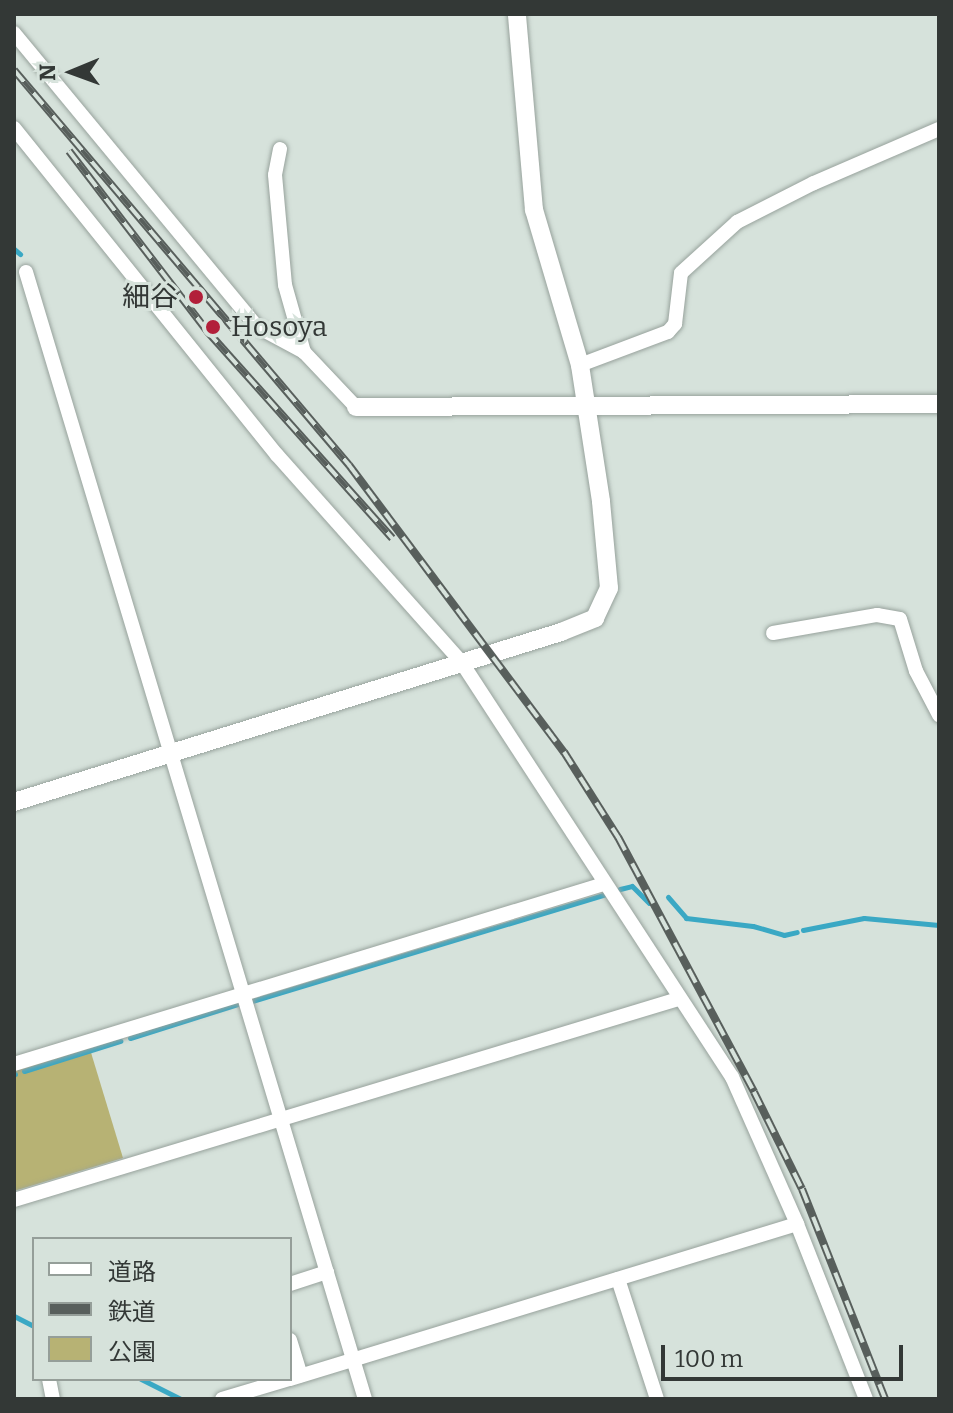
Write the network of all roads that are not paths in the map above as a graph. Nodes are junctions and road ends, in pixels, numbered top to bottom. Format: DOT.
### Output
graph roads {
  1 [pos="517,14"];
  2 [pos="14,33"];
  3 [pos="14,128"];
  4 [pos="939,129"];
  5 [pos="280,149"];
  6 [pos="26,272"];
  7 [pos="304,352"];
  8 [pos="580,365"];
  9 [pos="939,404"];
  10 [pos="356,407"];
  11 [pos="586,407"];
  12 [pos="773,633"];
  13 [pos="462,663"];
  14 [pos="939,715"];
  15 [pos="170,755"];
  16 [pos="14,802"];
  17 [pos="604,884"];
  18 [pos="242,993"];
  19 [pos="678,999"];
  20 [pos="14,1064"];
  21 [pos="280,1119"];
  22 [pos="14,1200"];
  23 [pos="797,1224"];
  24 [pos="327,1272"];
  25 [pos="618,1279"];
  26 [pos="292,1283"];
  27 [pos="354,1359"];
  28 [pos="293,1378"];
  29 [pos="283,1381"];
  30 [pos="222,1399"];
  31 [pos="365,1399"];
  32 [pos="657,1399"];
  33 [pos="866,1399"];
  1 -- 8 [label="street"];
  2 -- 7 [label="street"];
  3 -- 13 [label="street"];
  4 -- 8 [label="street"];
  5 -- 7 [label="street"];
  6 -- 15 [label="street"];
  7 -- 10 [label="street"];
  8 -- 11 [label="street"];
  9 -- 11 [label="street"];
  10 -- 11 [label="street"];
  11 -- 13 [label="street"];
  12 -- 14 [label="street"];
  13 -- 15 [label="street"];
  13 -- 17 [label="street"];
  15 -- 16 [label="street"];
  15 -- 18 [label="street"];
  17 -- 18 [label="street"];
  17 -- 19 [label="street"];
  18 -- 20 [label="street"];
  18 -- 21 [label="street"];
  19 -- 21 [label="street"];
  19 -- 23 [label="street"];
  21 -- 22 [label="street"];
  21 -- 24 [label="street"];
  23 -- 25 [label="street"];
  23 -- 33 [label="street"];
  24 -- 26 [label="street"];
  24 -- 27 [label="street"];
  25 -- 27 [label="street"];
  25 -- 32 [label="street"];
  27 -- 28 [label="street"];
  27 -- 31 [label="street"];
  29 -- 30 [label="street"];
}
